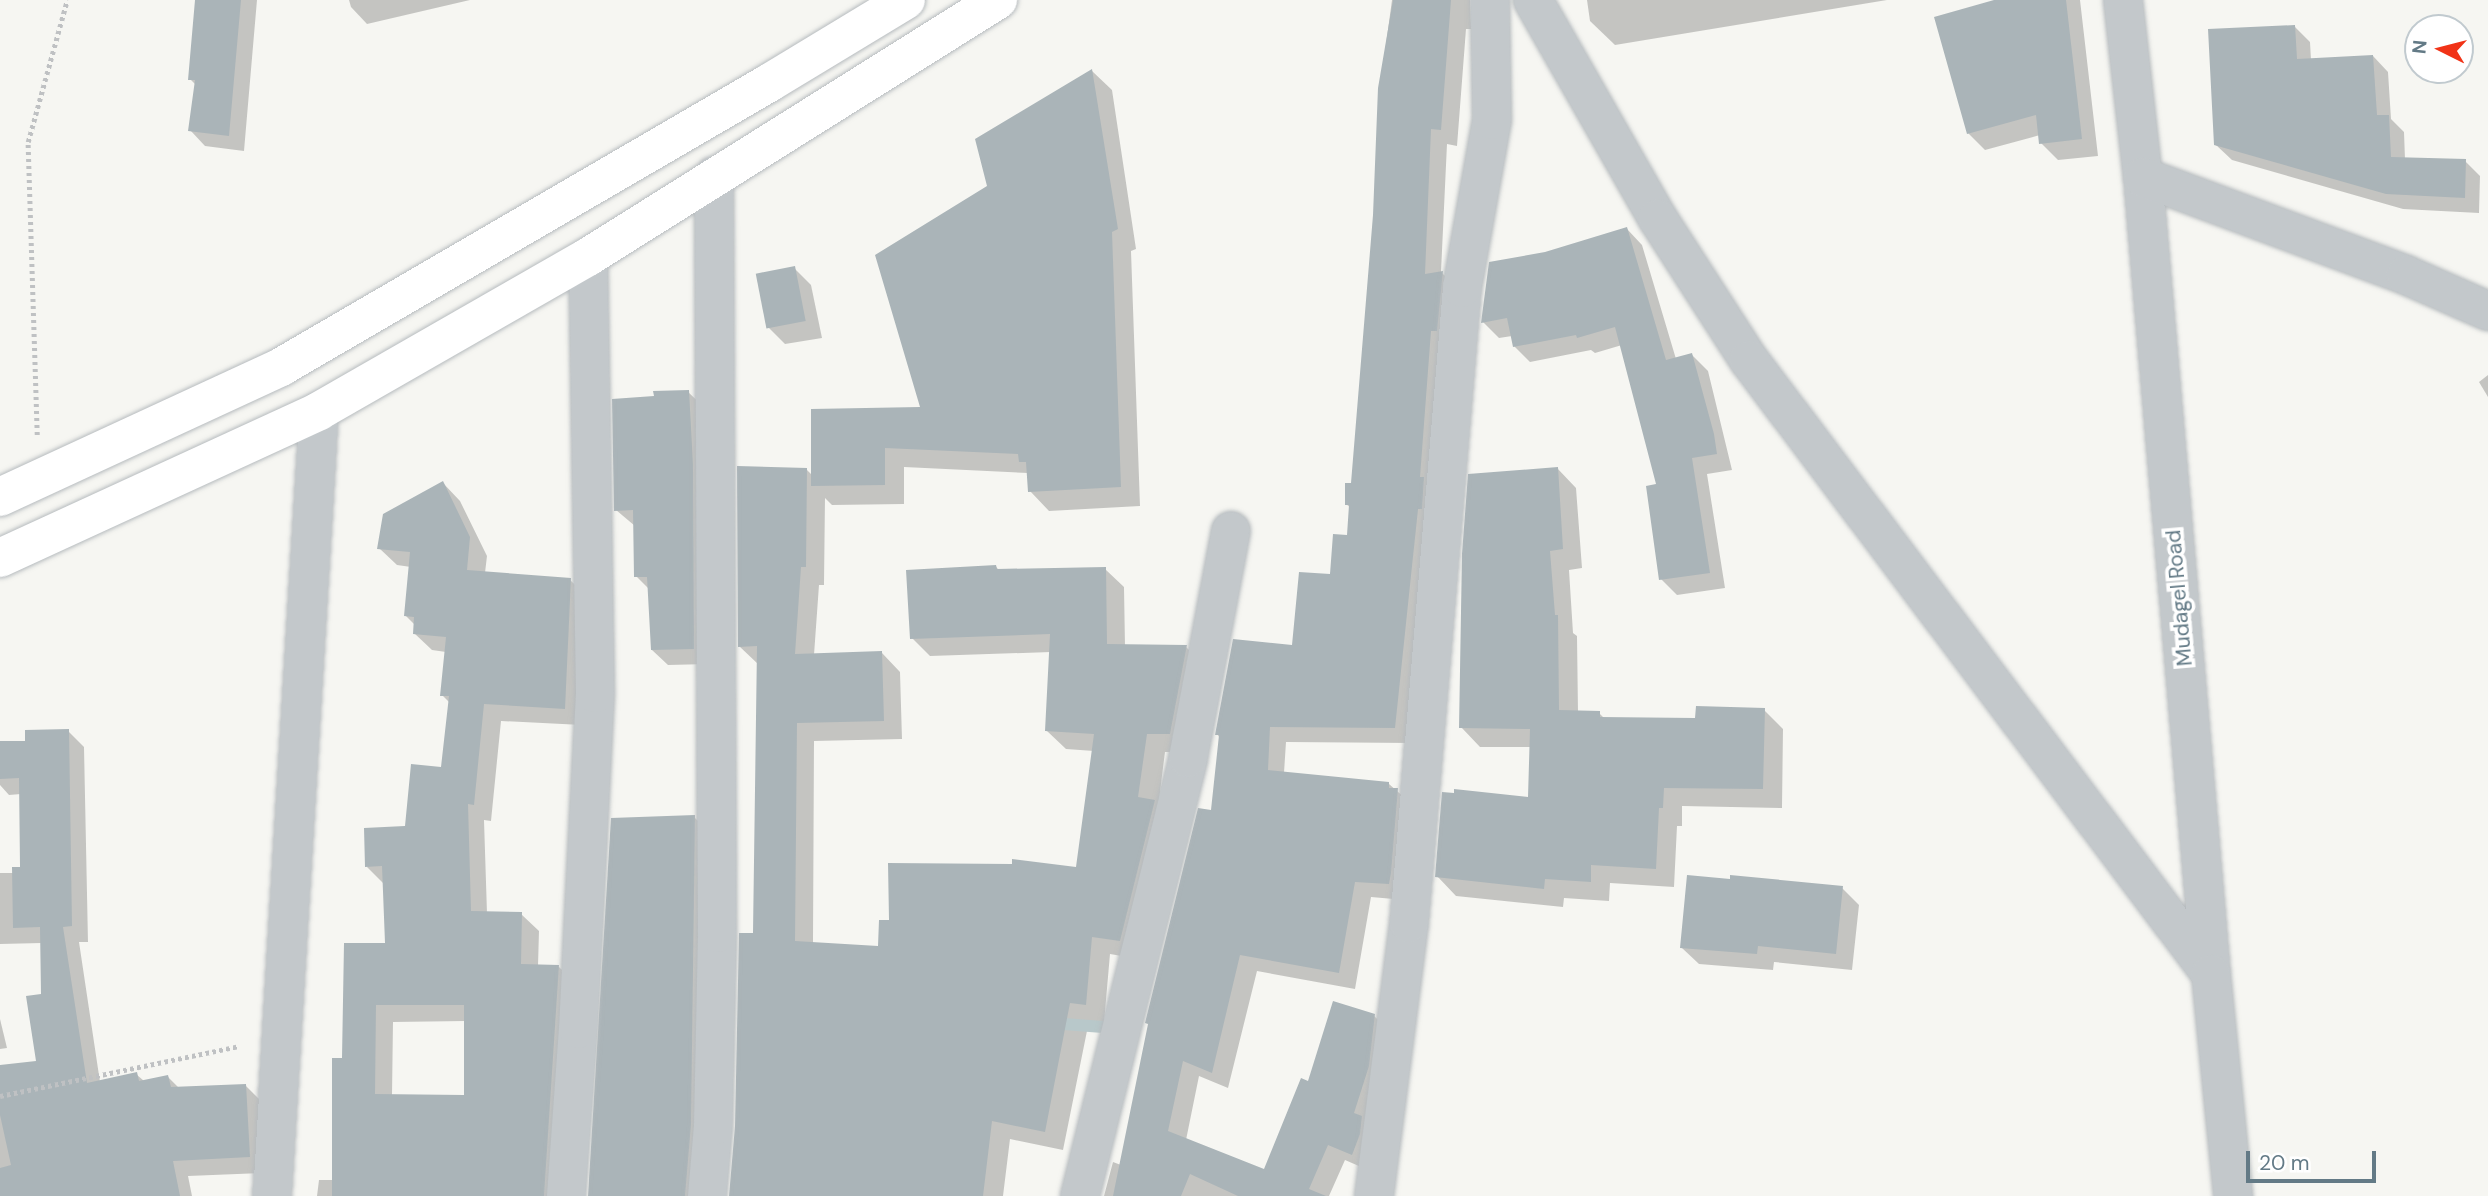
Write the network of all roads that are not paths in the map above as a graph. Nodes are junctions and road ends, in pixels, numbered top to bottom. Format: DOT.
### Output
graph roads {
  1 [pos="905,0"];
  2 [pos="998,0"];
  3 [pos="1490,0"];
  4 [pos="1533,0"];
  5 [pos="2123,0"];
  6 [pos="713,176"];
  7 [pos="2143,177"];
  8 [pos="588,257"];
  9 [pos="2488,311"];
  10 [pos="319,411"];
  11 [pos="0,497"];
  12 [pos="1231,531"];
  13 [pos="0,558"];
  14 [pos="2211,974"];
  15 [pos="272,1196"];
  16 [pos="566,1196"];
  17 [pos="708,1196"];
  18 [pos="1080,1196"];
  19 [pos="1374,1196"];
  20 [pos="2234,1196"];
  1 -- 11 [label="main road"];
  2 -- 6 [label="main road"];
  3 -- 19 [label="street"];
  4 -- 14 [label="street"];
  5 -- 7 [label="street, Mudagel Road"];
  6 -- 8 [label="main road"];
  6 -- 17 [label="street"];
  7 -- 9 [label="street"];
  7 -- 14 [label="street, Mudagel Road"];
  8 -- 10 [label="main road"];
  8 -- 16 [label="street"];
  10 -- 13 [label="main road"];
  10 -- 15 [label="street"];
  12 -- 18 [label="street"];
  14 -- 20 [label="street, Mudagel Road"];
}
